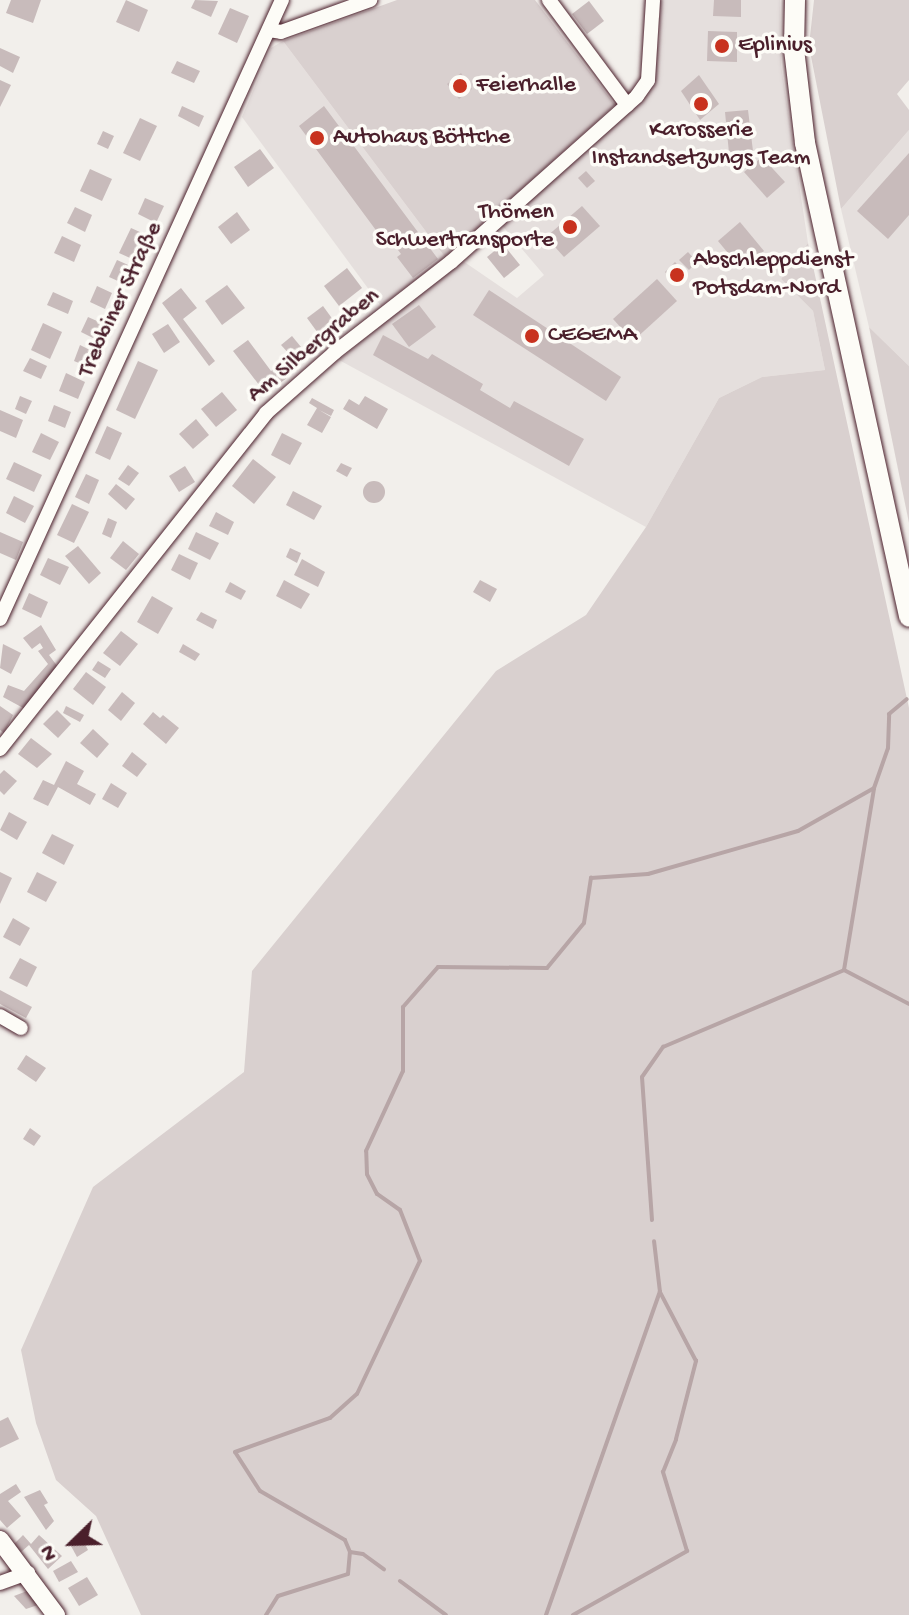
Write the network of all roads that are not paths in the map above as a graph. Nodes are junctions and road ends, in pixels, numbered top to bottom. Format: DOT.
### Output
graph roads {
  1 [pos="282,0"];
  2 [pos="370,0"];
  3 [pos="549,0"];
  4 [pos="653,0"];
  5 [pos="795,0"];
  6 [pos="269,30"];
  7 [pos="627,105"];
  8 [pos="909,617"];
  9 [pos="0,619"];
  10 [pos="0,749"];
  11 [pos="0,1016"];
  12 [pos="21,1028"];
  13 [pos="0,1540"];
  14 [pos="28,1573"];
  15 [pos="0,1583"];
  16 [pos="56,1615"];
  1 -- 6 [label="street, Trebbiner Straße"];
  2 -- 6 [label="street"];
  3 -- 7 [label="street"];
  4 -- 7 [label="street, Am Silbergraben"];
  5 -- 8 [label="main road"];
  6 -- 9 [label="street, Trebbiner Straße"];
  7 -- 10 [label="street, Am Silbergraben"];
  11 -- 12 [label="street"];
  13 -- 14 [label="street"];
  14 -- 15 [label="street"];
  14 -- 16 [label="street"];
}
